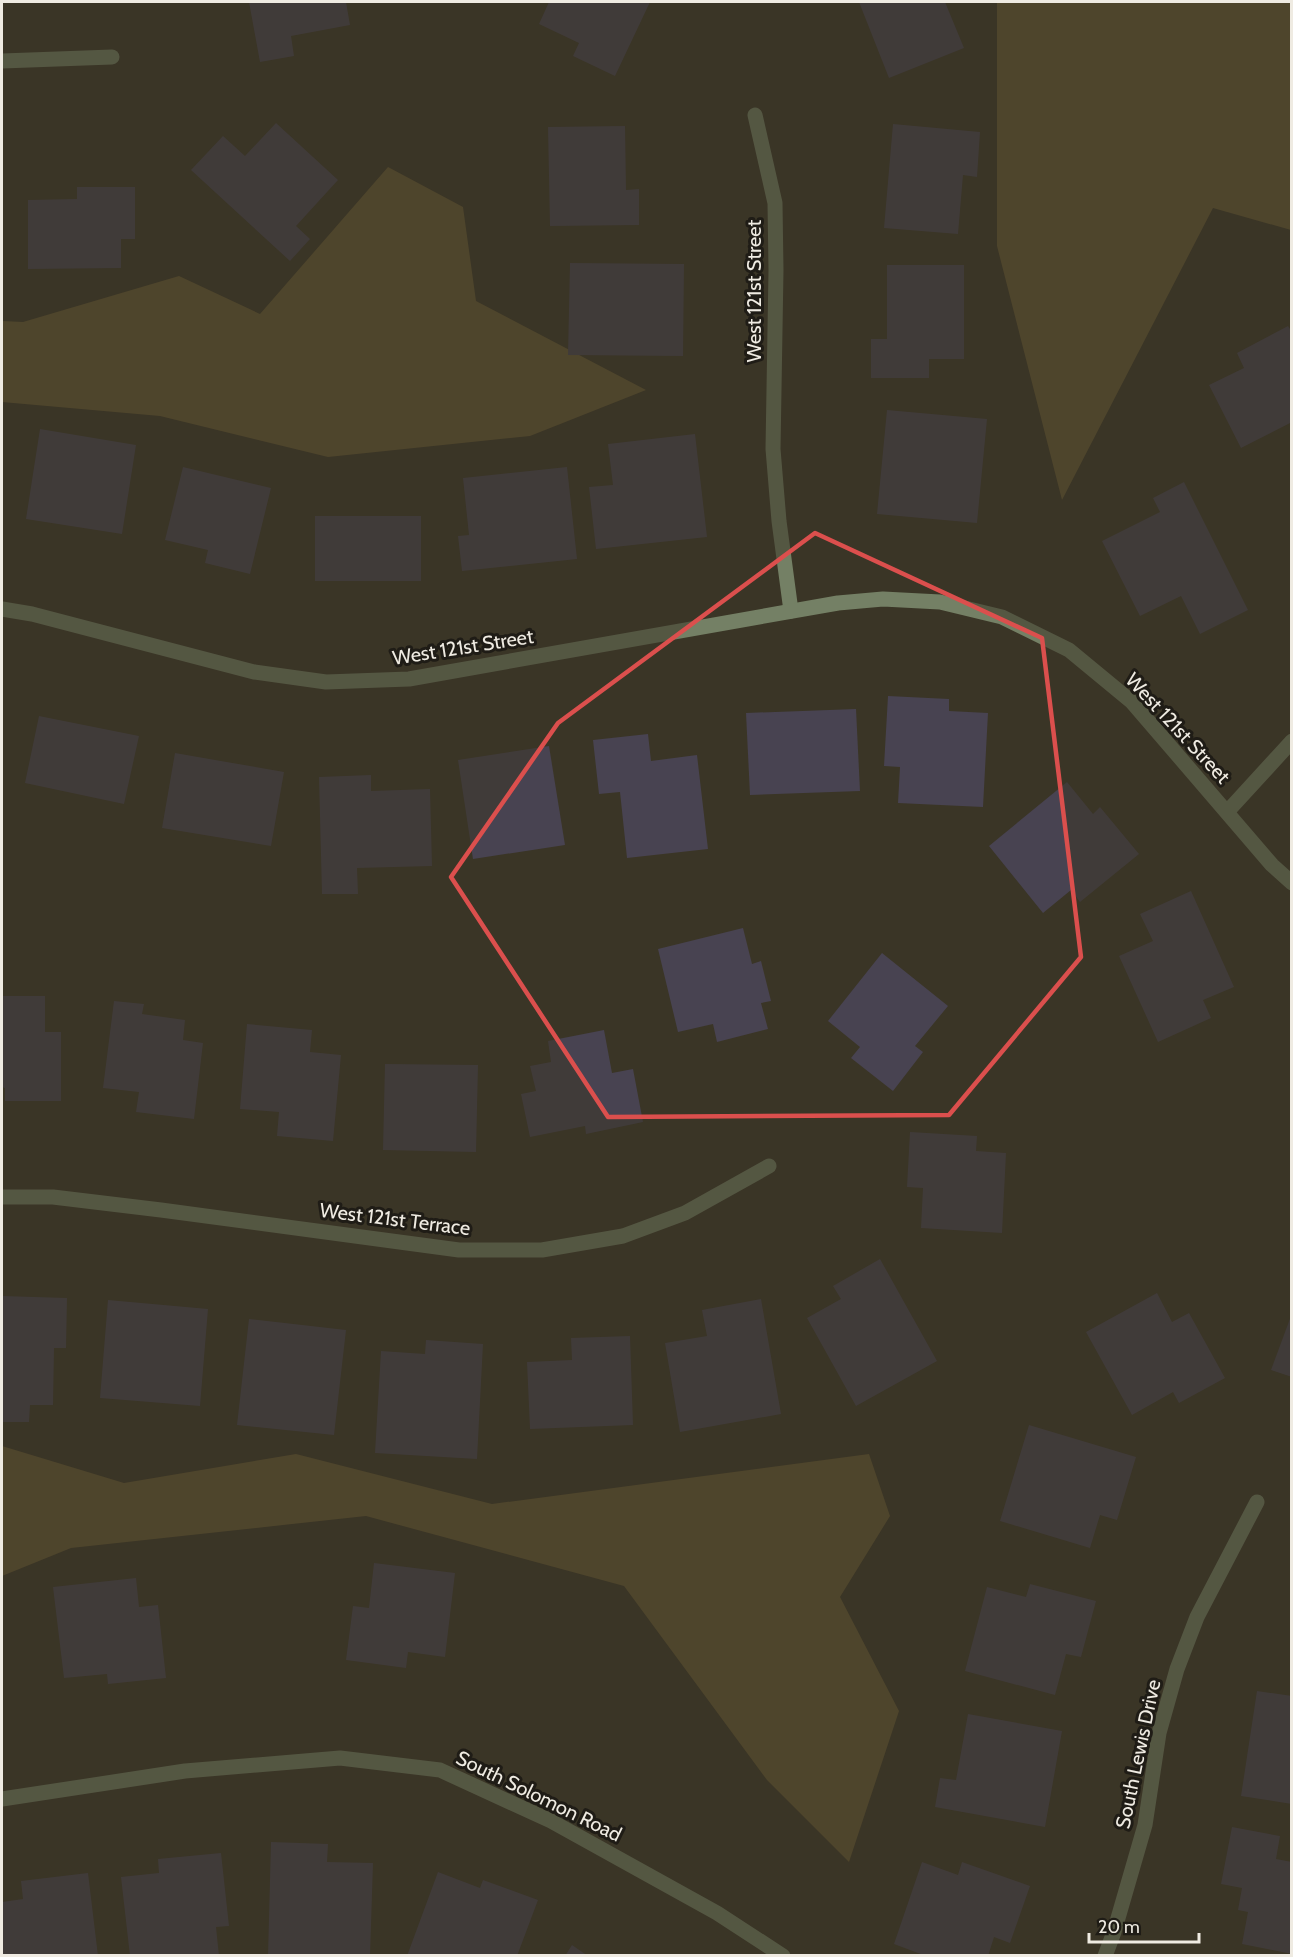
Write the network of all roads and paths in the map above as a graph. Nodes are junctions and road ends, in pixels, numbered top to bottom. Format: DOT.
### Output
graph roads {
  1 [pos="112,57"];
  2 [pos="2,61"];
  3 [pos="755,115"];
  4 [pos="2,609"];
  5 [pos="791,611"];
  6 [pos="1292,741"];
  7 [pos="1227,812"];
  8 [pos="1292,883"];
  9 [pos="769,1167"];
  10 [pos="2,1197"];
  11 [pos="1257,1502"];
  12 [pos="2,1799"];
  13 [pos="783,1956"];
  14 [pos="1105,1956"];
  1 -- 2 [label="street"];
  3 -- 5 [label="street, West 121st Street"];
  4 -- 5 [label="street, West 121st Street"];
  5 -- 7 [label="street, West 121st Street"];
  6 -- 7 [label="street, West 121st Street"];
  7 -- 8 [label="street, West 121st Street"];
  9 -- 10 [label="street, West 121st Terrace"];
  11 -- 14 [label="street, South Lewis Drive"];
  12 -- 13 [label="street, South Solomon Road"];
}
